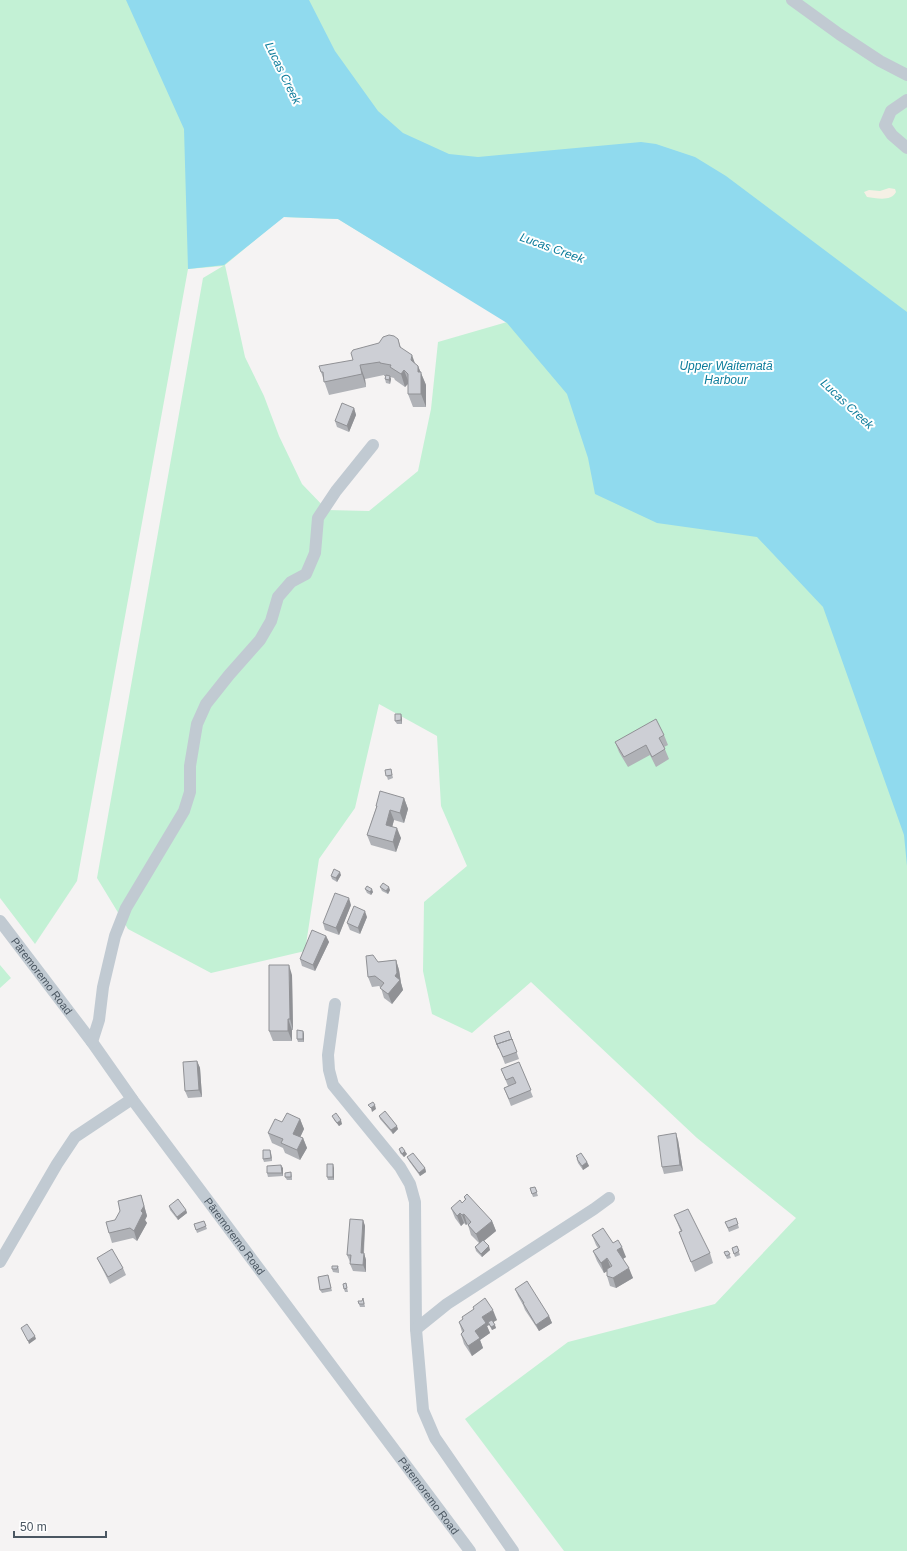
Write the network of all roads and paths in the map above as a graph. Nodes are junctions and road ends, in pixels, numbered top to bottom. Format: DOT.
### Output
graph roads {
  1 [pos="792,0"];
  2 [pos="907,75"];
  3 [pos="907,100"];
  4 [pos="907,148"];
  5 [pos="373,445"];
  6 [pos="0,920"];
  7 [pos="335,1004"];
  8 [pos="92,1042"];
  9 [pos="132,1099"];
  10 [pos="609,1198"];
  11 [pos="0,1262"];
  12 [pos="416,1329"];
  13 [pos="470,1551"];
  14 [pos="513,1551"];
  1 -- 2 [label="street"];
  3 -- 4 [label="street"];
  5 -- 8 [label="street"];
  6 -- 8 [label="street, Pāremoremo Road"];
  7 -- 12 [label="street"];
  8 -- 9 [label="street, Pāremoremo Road"];
  9 -- 11 [label="street"];
  9 -- 13 [label="street, Pāremoremo Road"];
  10 -- 12 [label="street"];
  12 -- 14 [label="street"];
}
